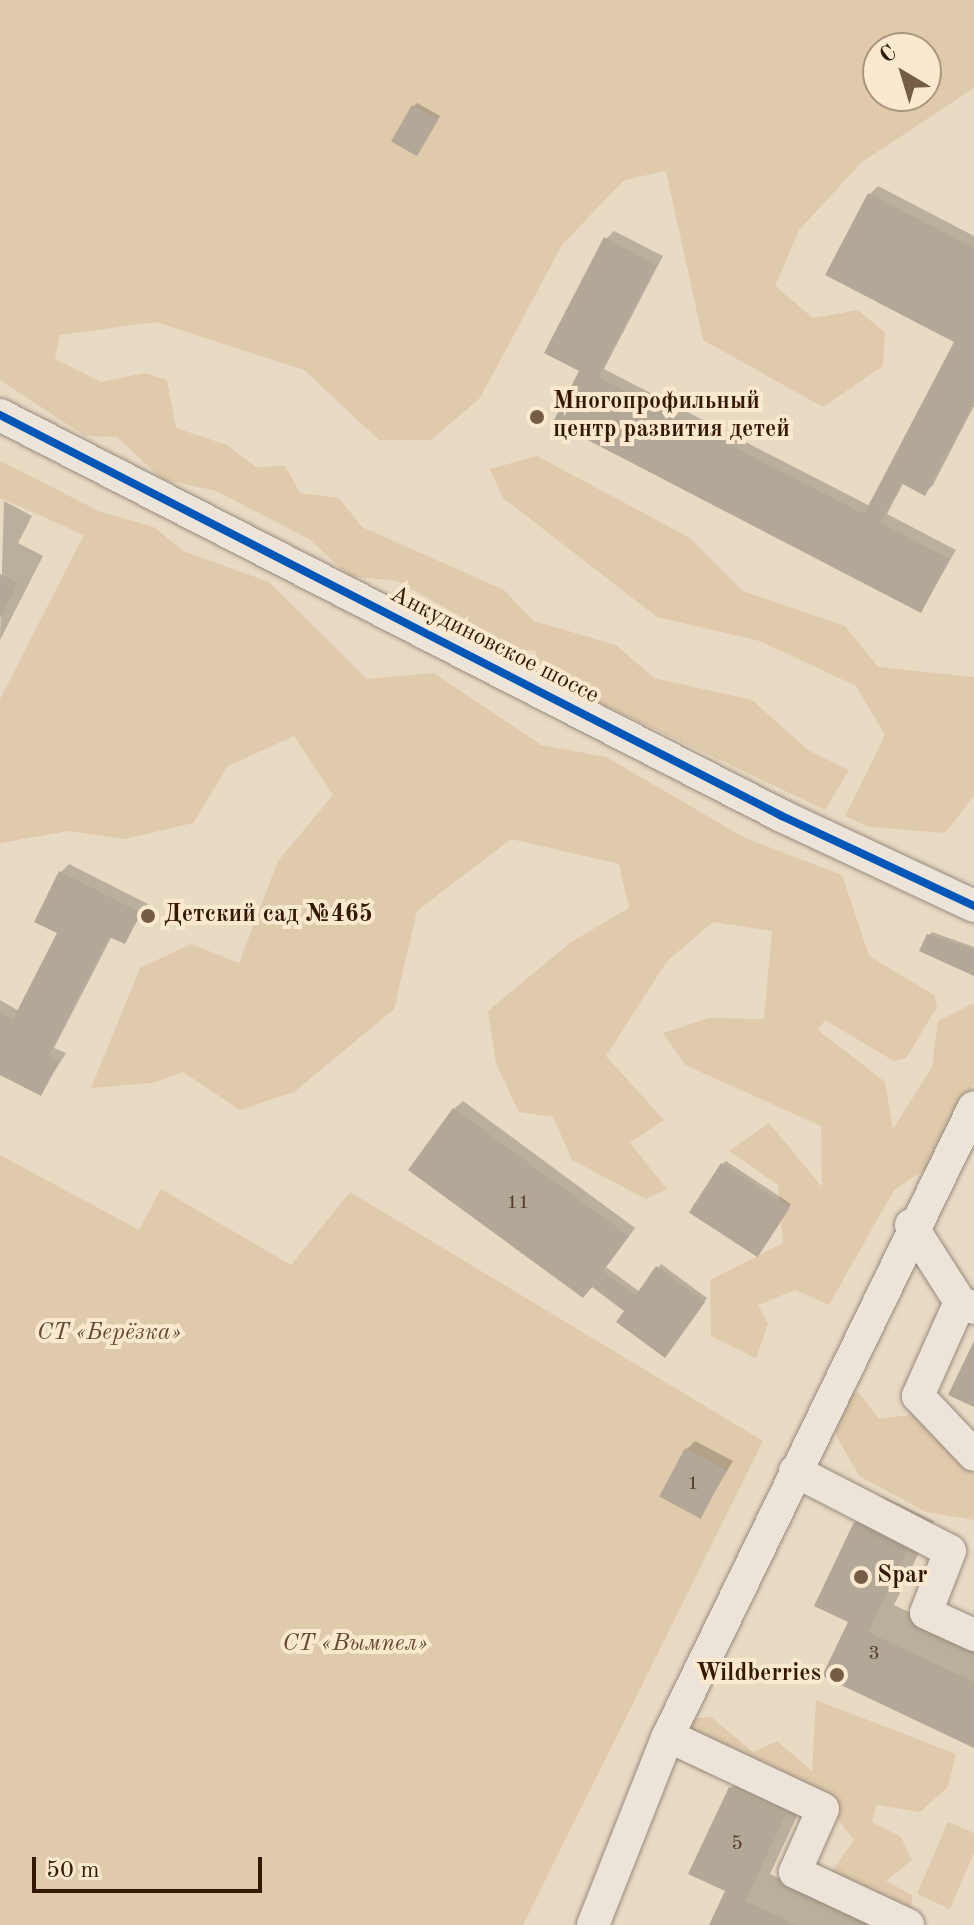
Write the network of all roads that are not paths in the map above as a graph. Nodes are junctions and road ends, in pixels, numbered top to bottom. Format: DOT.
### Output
graph roads {
  1 [pos="0,415"];
  2 [pos="971,897"];
  3 [pos="974,1107"];
  4 [pos="911,1225"];
  5 [pos="967,1305"];
  6 [pos="974,1455"];
  7 [pos="795,1471"];
  8 [pos="974,1635"];
  9 [pos="668,1736"];
  10 [pos="593,1925"];
  11 [pos="908,1925"];
  1 -- 2 [label="street, Анкудиновское шоссе"];
  3 -- 4 [label="street"];
  4 -- 5 [label="street"];
  4 -- 7 [label="street"];
  5 -- 6 [label="street"];
  7 -- 8 [label="street"];
  7 -- 9 [label="street"];
  9 -- 10 [label="street"];
  9 -- 11 [label="street"];
}
